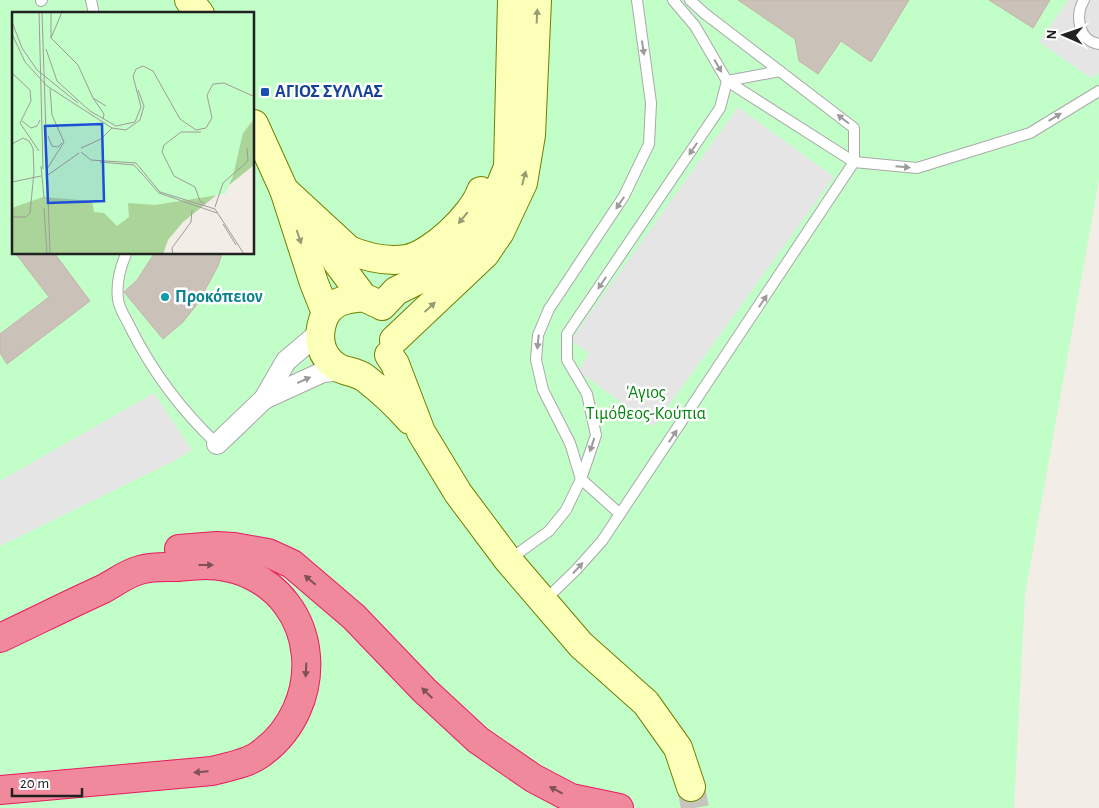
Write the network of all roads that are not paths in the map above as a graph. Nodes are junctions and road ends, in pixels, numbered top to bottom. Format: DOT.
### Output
graph roads {
  1 [pos="189,0"];
  2 [pos="512,0"];
  3 [pos="537,0"];
  4 [pos="637,0"];
  5 [pos="673,0"];
  6 [pos="690,0"];
  7 [pos="1084,0"];
  8 [pos="198,12"];
  9 [pos="704,13"];
  10 [pos="695,26"];
  11 [pos="1099,44"];
  12 [pos="780,71"];
  13 [pos="727,81"];
  14 [pos="1099,91"];
  15 [pos="510,92"];
  16 [pos="255,126"];
  17 [pos="854,162"];
  18 [pos="284,190"];
  19 [pos="310,215"];
  20 [pos="126,255"];
  21 [pos="372,302"];
  22 [pos="322,323"];
  23 [pos="391,348"];
  24 [pos="352,371"];
  25 [pos="264,399"];
  26 [pos="421,432"];
  27 [pos="217,444"];
  28 [pos="581,479"];
  29 [pos="620,514"];
  30 [pos="508,560"];
  31 [pos="140,570"];
  32 [pos="543,602"];
  33 [pos="0,638"];
  34 [pos="691,787"];
  35 [pos="0,790"];
  36 [pos="620,808"];
  1 -- 8 [label="street"];
  2 -- 15 [label="street"];
  23 -- 3 [label="street, one-way"];
  4 -- 28 [label="lane, one-way"];
  5 -- 10 [label="lane"];
  6 -- 9 [label="lane"];
  7 -- 11 [label="lane"];
  9 -- 10 [label="lane"];
  9 -- 12 [label="lane"];
  10 -- 13 [label="lane, one-way"];
  12 -- 13 [label="lane"];
  17 -- 12 [label="lane, one-way"];
  13 -- 17 [label="lane"];
  13 -- 28 [label="lane, one-way"];
  17 -- 14 [label="lane, one-way"];
  15 -- 19 [label="street, one-way"];
  15 -- 21 [label="street"];
  16 -- 18 [label="street"];
  29 -- 17 [label="lane, one-way"];
  18 -- 19 [label="street"];
  18 -- 22 [label="street, one-way"];
  19 -- 21 [label="street"];
  20 -- 27 [label="lane"];
  21 -- 22 [label="street"];
  21 -- 23 [label="street"];
  22 -- 24 [label="street"];
  22 -- 25 [label="street"];
  23 -- 24 [label="street"];
  23 -- 26 [label="street"];
  25 -- 24 [label="street, one-way"];
  24 -- 26 [label="street"];
  25 -- 27 [label="street"];
  26 -- 30 [label="street"];
  28 -- 29 [label="lane"];
  28 -- 30 [label="lane"];
  32 -- 29 [label="lane, one-way"];
  30 -- 32 [label="street"];
  31 -- 33 [label="highway"];
  31 -- 35 [label="highway, one-way"];
  36 -- 31 [label="highway, one-way"];
  32 -- 34 [label="street"];
}
